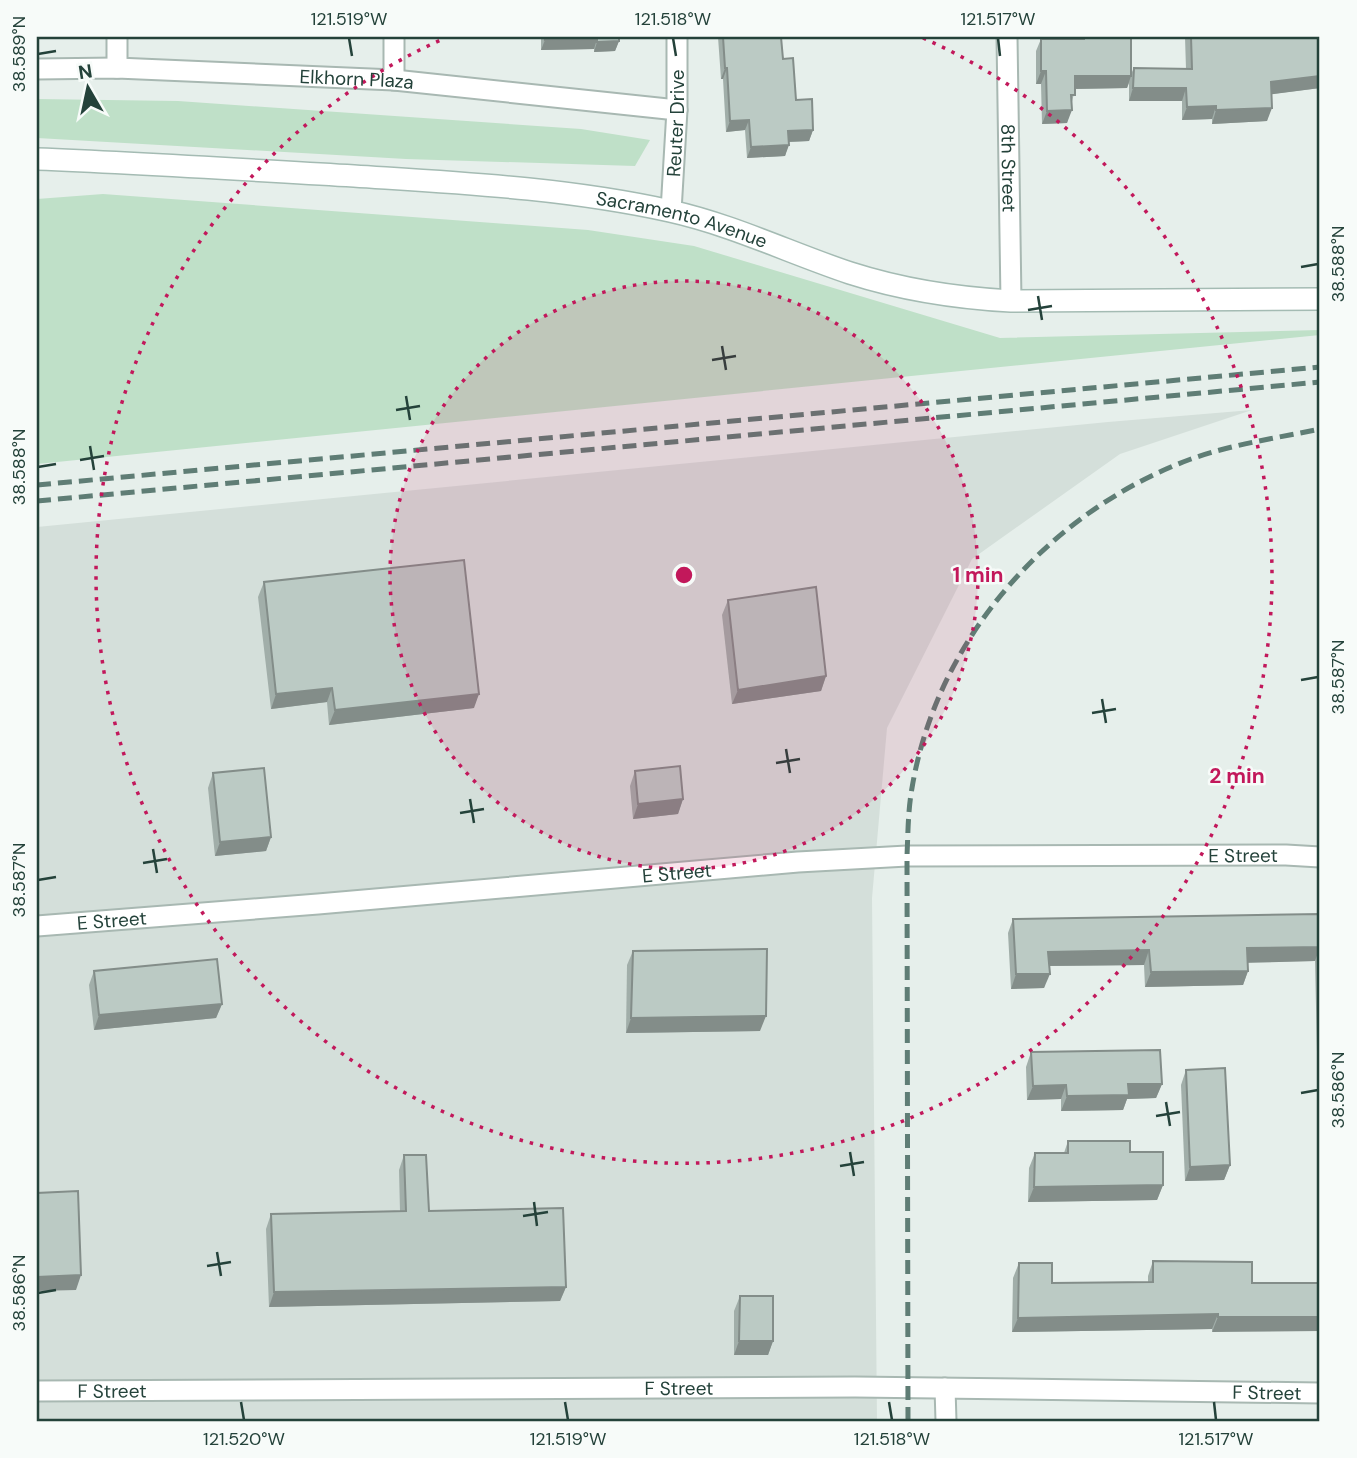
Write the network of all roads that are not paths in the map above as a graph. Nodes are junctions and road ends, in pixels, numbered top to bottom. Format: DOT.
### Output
graph roads {
  1 [pos="117,37"];
  2 [pos="394,37"];
  3 [pos="677,37"];
  4 [pos="1007,37"];
  5 [pos="117,68"];
  6 [pos="37,69"];
  7 [pos="394,80"];
  8 [pos="677,110"];
  9 [pos="37,159"];
  10 [pos="671,211"];
  11 [pos="1320,299"];
  12 [pos="1011,301"];
  13 [pos="1320,857"];
  14 [pos="37,926"];
  15 [pos="945,1388"];
  16 [pos="37,1391"];
  17 [pos="1320,1393"];
  18 [pos="946,1421"];
  1 -- 5 [label="street"];
  2 -- 7 [label="street"];
  3 -- 8 [label="street, Reuter Drive"];
  4 -- 12 [label="street, 8th Street"];
  5 -- 6 [label="street, Elkhorn Plaza"];
  5 -- 7 [label="street, Elkhorn Plaza"];
  7 -- 8 [label="street, Elkhorn Plaza"];
  8 -- 10 [label="street, Reuter Drive"];
  9 -- 10 [label="main road, Sacramento Avenue"];
  10 -- 12 [label="main road, Sacramento Avenue"];
  11 -- 12 [label="main road, Sacramento Avenue"];
  13 -- 14 [label="street, E Street"];
  15 -- 16 [label="street, F Street"];
  15 -- 17 [label="street, F Street"];
  15 -- 18 [label="street"];
}
